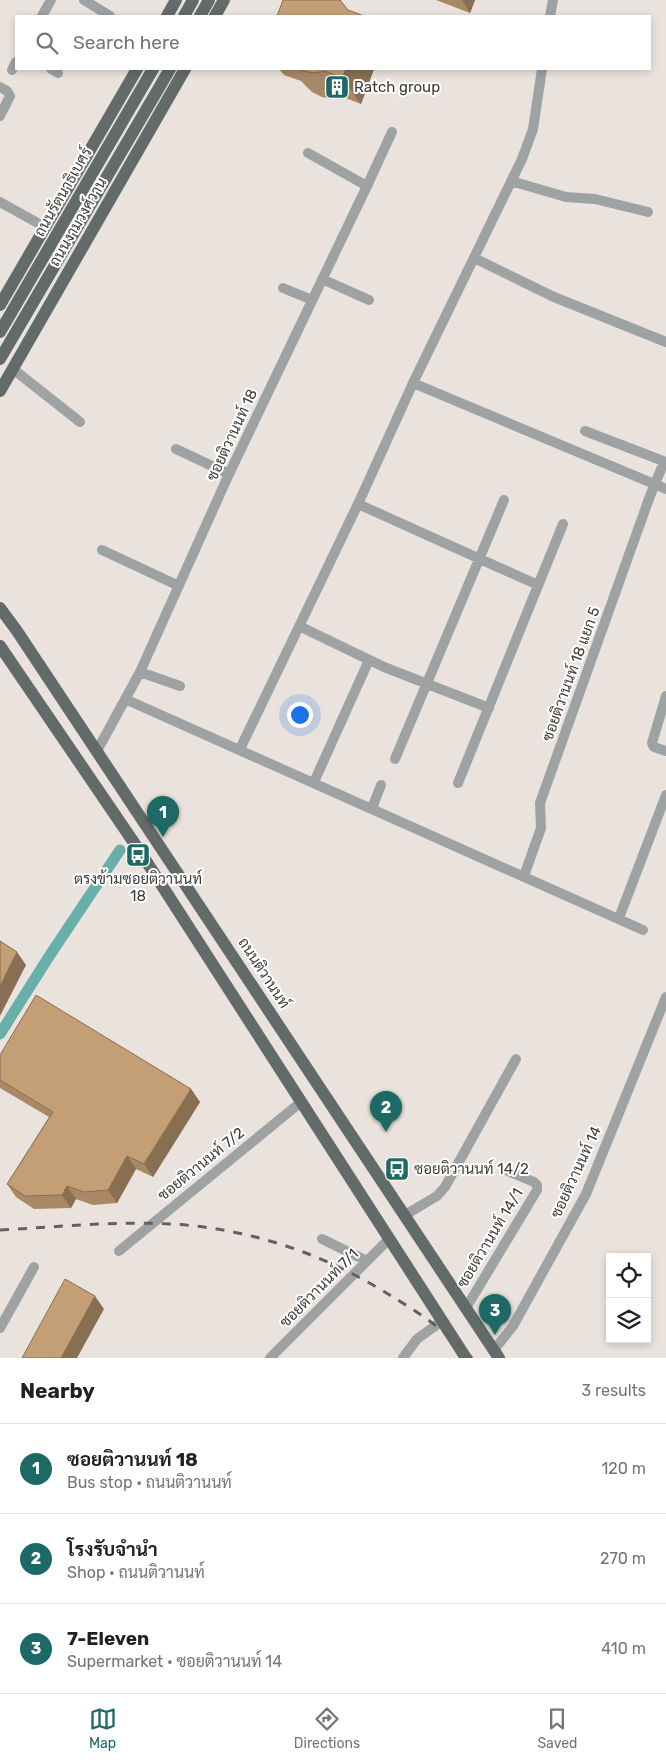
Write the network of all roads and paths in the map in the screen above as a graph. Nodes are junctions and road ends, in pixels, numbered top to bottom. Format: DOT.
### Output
graph roads {
  1 [pos="51,0"];
  2 [pos="84,0"];
  3 [pos="176,0"];
  4 [pos="193,0"];
  5 [pos="209,0"];
  6 [pos="224,0"];
  7 [pos="553,0"];
  8 [pos="43,15"];
  9 [pos="108,15"];
  10 [pos="168,15"];
  11 [pos="185,15"];
  12 [pos="201,15"];
  13 [pos="216,15"];
  14 [pos="550,15"];
  15 [pos="136,70"];
  16 [pos="152,70"];
  17 [pos="169,70"];
  18 [pos="184,70"];
  19 [pos="542,70"];
  20 [pos="0,87"];
  21 [pos="0,116"];
  22 [pos="392,132"];
  23 [pos="308,153"];
  24 [pos="511,181"];
  25 [pos="367,186"];
  26 [pos="0,202"];
  27 [pos="648,212"];
  28 [pos="45,227"];
  29 [pos="474,258"];
  30 [pos="322,279"];
  31 [pos="283,288"];
  32 [pos="312,300"];
  33 [pos="369,300"];
  34 [pos="0,304"];
  35 [pos="0,332"];
  36 [pos="666,342"];
  37 [pos="0,359"];
  38 [pos="13,369"];
  39 [pos="413,383"];
  40 [pos="0,391"];
  41 [pos="80,422"];
  42 [pos="585,431"];
  43 [pos="176,449"];
  44 [pos="665,462"];
  45 [pos="229,474"];
  46 [pos="655,485"];
  47 [pos="666,489"];
  48 [pos="504,500"];
  49 [pos="358,504"];
  50 [pos="563,524"];
  51 [pos="102,550"];
  52 [pos="480,559"];
  53 [pos="538,585"];
  54 [pos="179,586"];
  55 [pos="0,608"];
  56 [pos="299,626"];
  57 [pos="0,646"];
  58 [pos="369,660"];
  59 [pos="140,672"];
  60 [pos="427,684"];
  61 [pos="180,686"];
  62 [pos="666,696"];
  63 [pos="125,699"];
  64 [pos="489,708"];
  65 [pos="240,749"];
  66 [pos="666,750"];
  67 [pos="97,751"];
  68 [pos="395,759"];
  69 [pos="314,782"];
  70 [pos="458,783"];
  71 [pos="381,784"];
  72 [pos="665,800"];
  73 [pos="372,808"];
  74 [pos="524,876"];
  75 [pos="619,918"];
  76 [pos="643,930"];
  77 [pos="666,997"];
  78 [pos="516,1059"];
  79 [pos="301,1102"];
  80 [pos="508,1171"];
  81 [pos="405,1215"];
  82 [pos="322,1239"];
  83 [pos="389,1239"];
  84 [pos="120,1250"];
  85 [pos="367,1260"];
  86 [pos="34,1266"];
  87 [pos="466,1308"];
  88 [pos="442,1321"];
  89 [pos="0,1328"];
  90 [pos="497,1354"];
  91 [pos="270,1358"];
  92 [pos="403,1358"];
  93 [pos="466,1358"];
  1 -- 8 [label="street"];
  2 -- 9 [label="street"];
  3 -- 10 [label="main road"];
  4 -- 11 [label="main road"];
  5 -- 12 [label="main road"];
  6 -- 13 [label="main road"];
  7 -- 14 [label="street"];
  15 -- 28 [label="main road, ถนนงามวงศ์วาน"];
  16 -- 35 [label="main road, ถนนรัตนาธิเบศร์"];
  17 -- 37 [label="main road, ถนนรัตนาธิเบศร์"];
  18 -- 38 [label="main road, ถนนงามวงศ์วาน"];
  19 -- 24 [label="street"];
  20 -- 21 [label="street"];
  22 -- 25 [label="street, ซอยติวานนท์ 18"];
  23 -- 25 [label="street"];
  24 -- 27 [label="street"];
  24 -- 29 [label="street"];
  25 -- 30 [label="street, ซอยติวานนท์ 18"];
  26 -- 28 [label="street"];
  28 -- 34 [label="main road, ถนนงามวงศ์วาน"];
  29 -- 36 [label="street"];
  29 -- 39 [label="street"];
  30 -- 32 [label="street, ซอยติวานนท์ 18"];
  30 -- 33 [label="street"];
  31 -- 32 [label="street"];
  32 -- 45 [label="street, ซอยติวานนท์ 18"];
  38 -- 40 [label="main road, ถนนงามวงศ์วาน"];
  38 -- 41 [label="street"];
  39 -- 46 [label="street"];
  39 -- 49 [label="street"];
  42 -- 44 [label="street"];
  43 -- 45 [label="street"];
  44 -- 46 [label="street, ซอยติวานนท์ 18 แยก 5"];
  45 -- 54 [label="street, ซอยติวานนท์ 18"];
  46 -- 47 [label="street"];
  46 -- 74 [label="street, ซอยติวานนท์ 18 แยก 5"];
  48 -- 52 [label="street"];
  49 -- 52 [label="street"];
  49 -- 56 [label="street"];
  50 -- 53 [label="street"];
  51 -- 54 [label="street"];
  52 -- 53 [label="street"];
  52 -- 60 [label="street"];
  53 -- 64 [label="street"];
  54 -- 59 [label="street, ซอยติวานนท์ 18"];
  55 -- 67 [label="main road, ถนนติวานนท์"];
  56 -- 58 [label="street"];
  56 -- 65 [label="street"];
  57 -- 79 [label="main road"];
  58 -- 60 [label="street"];
  58 -- 69 [label="street"];
  59 -- 61 [label="street"];
  59 -- 63 [label="street, ซอยติวานนท์ 18"];
  60 -- 64 [label="street"];
  60 -- 68 [label="street"];
  62 -- 66 [label="street"];
  63 -- 65 [label="street"];
  63 -- 67 [label="street, ซอยติวานนท์ 18"];
  64 -- 70 [label="street"];
  65 -- 69 [label="street"];
  67 -- 81 [label="main road, ถนนติวานนท์"];
  69 -- 73 [label="street"];
  71 -- 73 [label="street"];
  72 -- 75 [label="street"];
  73 -- 74 [label="street"];
  74 -- 75 [label="street"];
  75 -- 76 [label="street"];
  77 -- 90 [label="street, ซอยติวานนท์ 14"];
  78 -- 81 [label="street"];
  79 -- 83 [label="main road"];
  79 -- 84 [label="street, ซอยติวานนท์ 7/2"];
  80 -- 87 [label="street, ซอยติวานนท์ 14/1"];
  81 -- 87 [label="main road, ถนนติวานนท์"];
  82 -- 85 [label="street"];
  83 -- 85 [label="street, ซอยติวานนท์ 7/1"];
  83 -- 88 [label="main road"];
  85 -- 91 [label="street, ซอยติวานนท์ 7/1"];
  86 -- 89 [label="street"];
  87 -- 90 [label="main road, ถนนติวานนท์"];
  88 -- 92 [label="street"];
  88 -- 93 [label="main road"];
}
